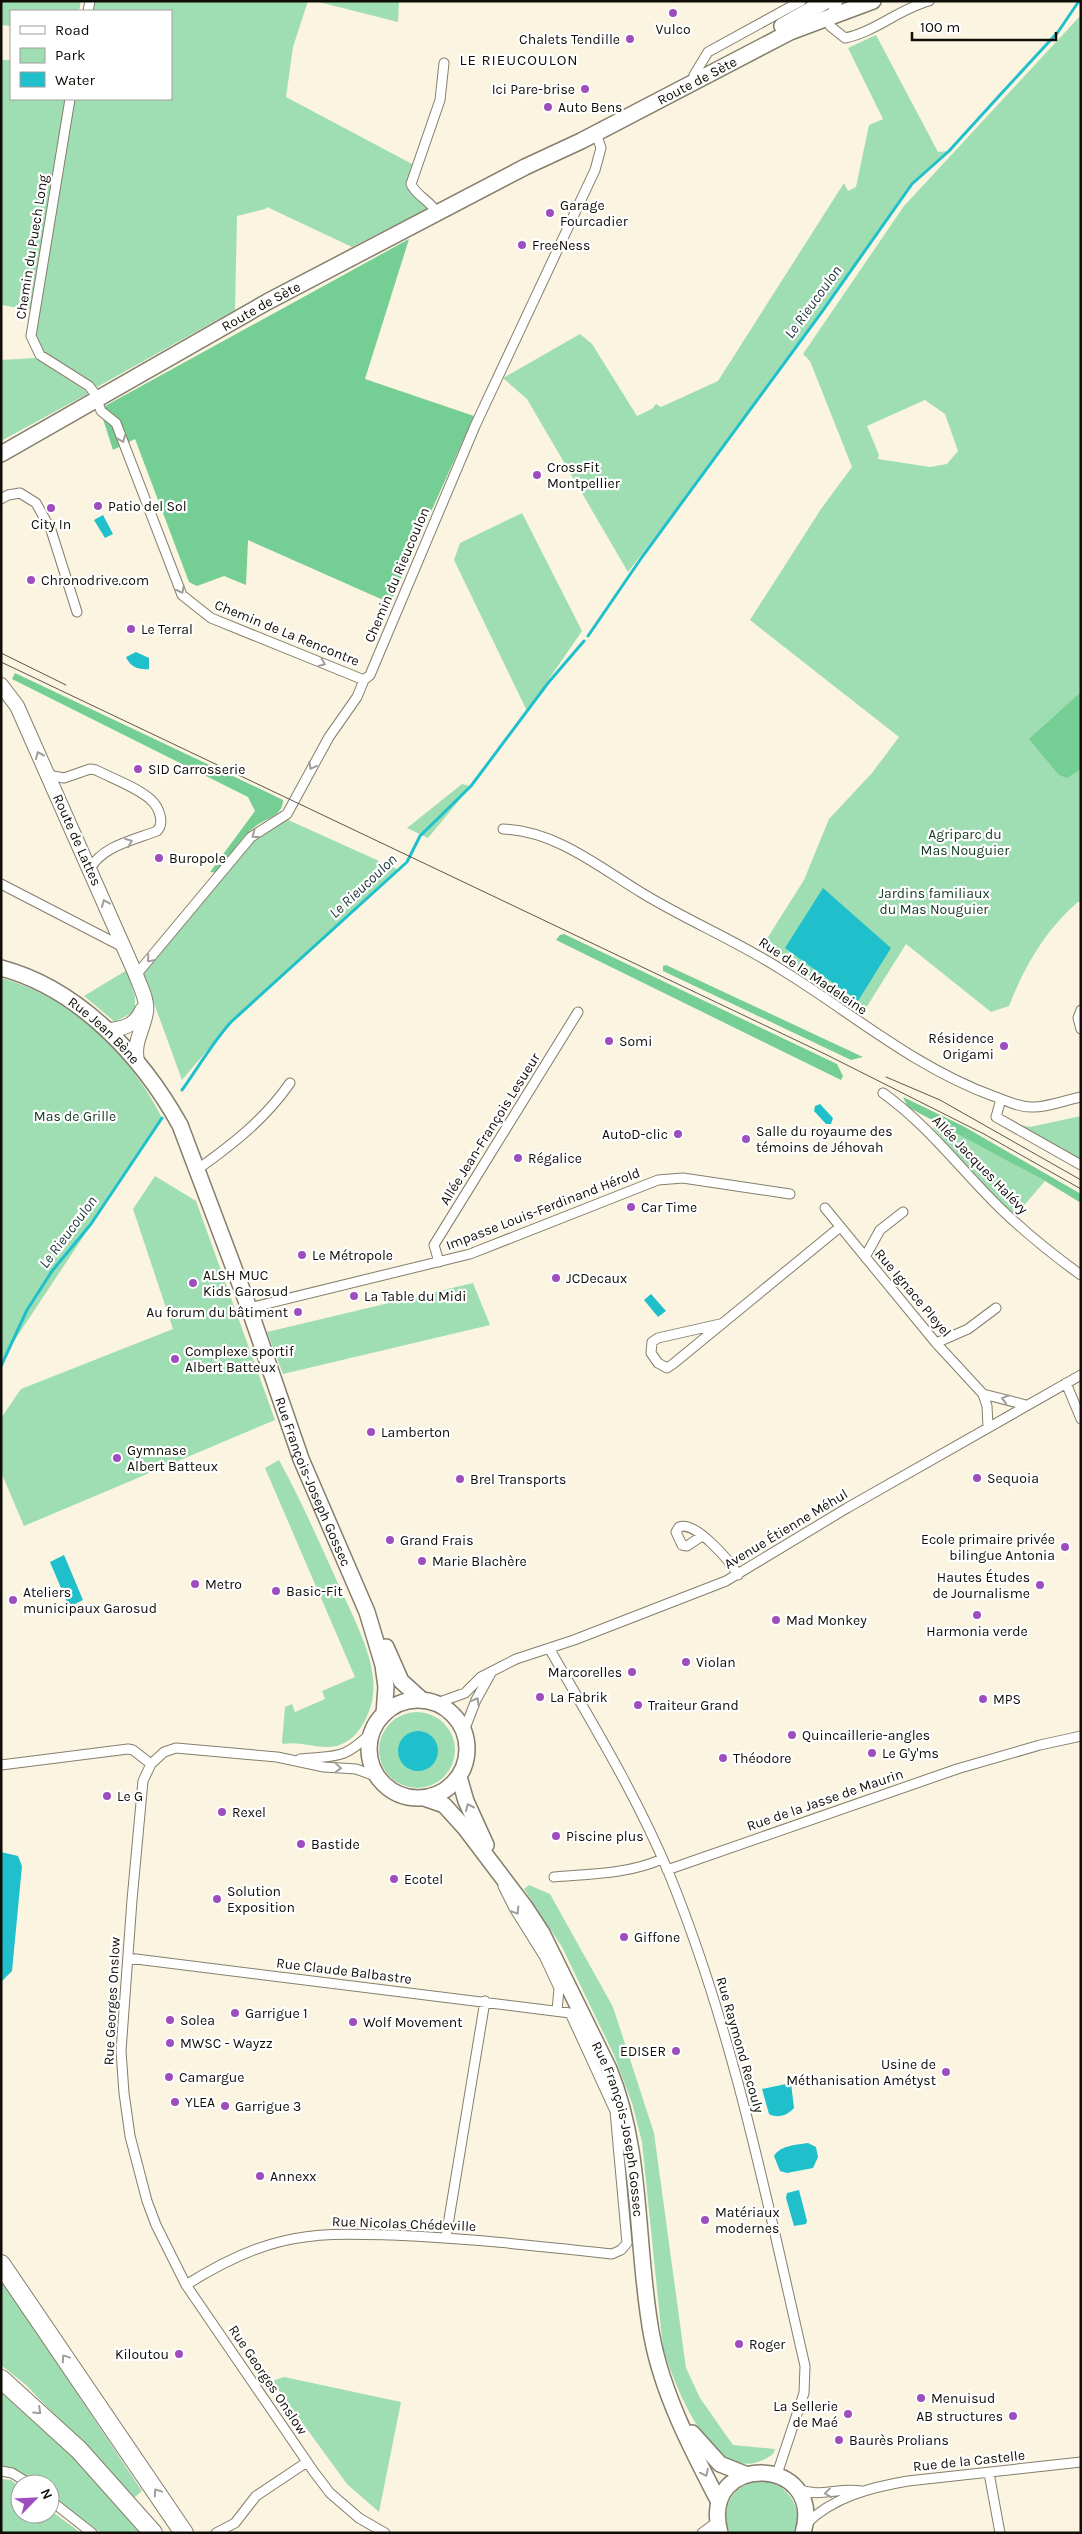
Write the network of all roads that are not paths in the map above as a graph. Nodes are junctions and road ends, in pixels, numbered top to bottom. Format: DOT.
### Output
graph roads {
  1 [pos="801,1"];
  2 [pos="873,1"];
  3 [pos="929,1"];
  4 [pos="834,7"];
  5 [pos="838,30"];
  6 [pos="444,63"];
  7 [pos="694,75"];
  8 [pos="70,100"];
  9 [pos="596,134"];
  10 [pos="525,167"];
  11 [pos="437,213"];
  12 [pos="97,399"];
  13 [pos="1,454"];
  14 [pos="1,499"];
  15 [pos="77,612"];
  16 [pos="364,680"];
  17 [pos="1,685"];
  18 [pos="48,775"];
  19 [pos="504,829"];
  20 [pos="90,869"];
  21 [pos="1,884"];
  22 [pos="124,948"];
  23 [pos="1,968"];
  24 [pos="136,975"];
  25 [pos="145,1000"];
  26 [pos="1081,1010"];
  27 [pos="578,1012"];
  28 [pos="1081,1029"];
  29 [pos="108,1030"];
  30 [pos="137,1062"];
  31 [pos="290,1083"];
  32 [pos="883,1093"];
  33 [pos="1081,1097"];
  34 [pos="1002,1099"];
  35 [pos="180,1125"];
  36 [pos="1081,1165"];
  37 [pos="198,1169"];
  38 [pos="790,1194"];
  39 [pos="825,1208"];
  40 [pos="903,1212"];
  41 [pos="840,1227"];
  42 [pos="865,1258"];
  43 [pos="439,1262"];
  44 [pos="1081,1275"];
  45 [pos="249,1308"];
  46 [pos="996,1308"];
  47 [pos="720,1324"];
  48 [pos="936,1343"];
  49 [pos="1081,1375"];
  50 [pos="1066,1383"];
  51 [pos="983,1394"];
  52 [pos="1026,1405"];
  53 [pos="1081,1419"];
  54 [pos="988,1426"];
  55 [pos="702,1536"];
  56 [pos="738,1575"];
  57 [pos="368,1612"];
  58 [pos="549,1648"];
  59 [pos="491,1673"];
  60 [pos="429,1701"];
  61 [pos="384,1714"];
  62 [pos="464,1731"];
  63 [pos="371,1734"];
  64 [pos="1081,1736"];
  65 [pos="298,1760"];
  66 [pos="151,1764"];
  67 [pos="1,1765"];
  68 [pos="378,1777"];
  69 [pos="459,1777"];
  70 [pos="424,1798"];
  71 [pos="662,1858"];
  72 [pos="496,1867"];
  73 [pos="667,1870"];
  74 [pos="554,1877"];
  75 [pos="128,1958"];
  76 [pos="485,2001"];
  77 [pos="557,2011"];
  78 [pos="446,2237"];
  79 [pos="627,2244"];
  80 [pos="1,2264"];
  81 [pos="186,2285"];
  82 [pos="1,2378"];
  83 [pos="677,2413"];
  84 [pos="307,2462"];
  85 [pos="1081,2462"];
  86 [pos="1,2471"];
  87 [pos="989,2473"];
  88 [pos="14,2474"];
  89 [pos="744,2474"];
  90 [pos="777,2474"];
  91 [pos="796,2488"];
  92 [pos="861,2491"];
  93 [pos="719,2502"];
  94 [pos="60,2508"];
  95 [pos="718,2527"];
  96 [pos="804,2528"];
  97 [pos="92,2533"];
  98 [pos="153,2533"];
  99 [pos="184,2533"];
  100 [pos="216,2533"];
  101 [pos="385,2533"];
  102 [pos="702,2533"];
  103 [pos="1000,2533"];
  1 -- 7 [label="street"];
  2 -- 4 [label="main road, Route de Sète"];
  3 -- 5 [label="street"];
  4 -- 5 [label="street"];
  4 -- 5 [label="street"];
  4 -- 7 [label="main road, Route de Sète"];
  4 -- 9 [label="main road, Route de Sète"];
  6 -- 11 [label="street"];
  7 -- 10 [label="main road, Route de Sète"];
  8 -- 12 [label="street, Chemin du Puech Long"];
  9 -- 10 [label="main road, Route de Sète"];
  9 -- 16 [label="street, Chemin du Rieucoulon"];
  10 -- 11 [label="main road, Route de Sète"];
  11 -- 12 [label="main road, Route de Sète"];
  12 -- 13 [label="main road, Route de Sète"];
  12 -- 16 [label="street, Chemin de La Rencontre, one-way"];
  14 -- 15 [label="street"];
  16 -- 24 [label="street, Chemin du Rieucoulon, one-way"];
  18 -- 17 [label="street, Route de Lattes, one-way"];
  18 -- 20 [label="street, Route de Lattes"];
  20 -- 18 [label="street, one-way"];
  19 -- 34 [label="street, Rue de la Madeleine"];
  22 -- 20 [label="street, Route de Lattes, one-way"];
  21 -- 22 [label="street"];
  22 -- 24 [label="street, Route de Lattes"];
  23 -- 29 [label="main road, Rue Jean Bène"];
  24 -- 25 [label="street, Route de Lattes"];
  25 -- 29 [label="street"];
  25 -- 30 [label="street, Route de Lattes"];
  26 -- 28 [label="street"];
  27 -- 43 [label="street, Allée Jean-François Lesueur"];
  29 -- 30 [label="main road, Rue Jean Bène"];
  30 -- 35 [label="main road, Rue Jean Bène"];
  31 -- 37 [label="street"];
  32 -- 44 [label="street, Allée Jacques Halévy"];
  33 -- 34 [label="street, Rue de la Madeleine"];
  34 -- 36 [label="street"];
  35 -- 37 [label="main road, Rue François-Joseph Gossec"];
  37 -- 45 [label="main road, Rue François-Joseph Gossec"];
  38 -- 43 [label="street, Impasse Louis-Ferdinand Hérold"];
  39 -- 41 [label="street, Rue Ignace Pleyel"];
  40 -- 42 [label="street"];
  41 -- 42 [label="street, Rue Ignace Pleyel"];
  41 -- 47 [label="street"];
  42 -- 48 [label="street, Rue Ignace Pleyel"];
  43 -- 45 [label="street, Impasse Louis-Ferdinand Hérold"];
  45 -- 57 [label="main road, Rue François-Joseph Gossec"];
  46 -- 48 [label="street"];
  47 -- 47 [label="street"];
  48 -- 51 [label="street, Rue Ignace Pleyel"];
  49 -- 50 [label="street, Avenue Étienne Méhul"];
  50 -- 52 [label="street, Avenue Étienne Méhul"];
  50 -- 53 [label="street"];
  52 -- 51 [label="street, one-way"];
  51 -- 54 [label="street"];
  52 -- 54 [label="street, Avenue Étienne Méhul"];
  54 -- 56 [label="street, Avenue Étienne Méhul"];
  55 -- 56 [label="street"];
  56 -- 58 [label="street, Avenue Étienne Méhul"];
  57 -- 60 [label="main road, Rue François-Joseph Gossec"];
  57 -- 61 [label="main road, Rue François-Joseph Gossec"];
  58 -- 59 [label="street, Avenue Étienne Méhul"];
  58 -- 71 [label="street, Rue Raymond Recouly"];
  59 -- 60 [label="street, Avenue Étienne Méhul"];
  62 -- 59 [label="street, one-way"];
  60 -- 61 [label="main road"];
  60 -- 62 [label="main road"];
  61 -- 63 [label="main road"];
  62 -- 69 [label="main road"];
  63 -- 65 [label="street"];
  63 -- 68 [label="main road"];
  64 -- 73 [label="street, Rue de la Jasse de Maurin"];
  65 -- 66 [label="street"];
  65 -- 68 [label="street, one-way"];
  66 -- 67 [label="street"];
  66 -- 75 [label="street, Rue Georges Onslow"];
  68 -- 70 [label="main road"];
  69 -- 70 [label="main road"];
  72 -- 69 [label="main road, Rue François-Joseph Gossec, one-way"];
  70 -- 72 [label="main road, Rue François-Joseph Gossec"];
  71 -- 73 [label="street, Rue Raymond Recouly"];
  71 -- 74 [label="street"];
  72 -- 77 [label="street, Rue François-Joseph Gossec, one-way"];
  72 -- 83 [label="main road, Rue François-Joseph Gossec"];
  73 -- 90 [label="street, Rue Raymond Recouly"];
  75 -- 76 [label="street, Rue Claude Balbastre"];
  75 -- 81 [label="street, Rue Georges Onslow"];
  76 -- 77 [label="street, Rue Claude Balbastre"];
  76 -- 78 [label="street"];
  77 -- 79 [label="street, Rue François-Joseph Gossec"];
  78 -- 79 [label="street, Rue Nicolas Chédeville"];
  78 -- 81 [label="street, Rue Nicolas Chédeville"];
  99 -- 80 [label="highway, one-way"];
  81 -- 84 [label="street, Rue Georges Onslow"];
  82 -- 98 [label="highway, one-way"];
  83 -- 89 [label="main road, Rue François-Joseph Gossec"];
  83 -- 93 [label="main road, Rue François-Joseph Gossec, one-way"];
  84 -- 100 [label="street"];
  84 -- 101 [label="street, Rue Georges Onslow"];
  85 -- 87 [label="street, Rue de la Castelle"];
  86 -- 88 [label="street"];
  87 -- 92 [label="street, Rue de la Castelle"];
  87 -- 103 [label="street"];
  89 -- 90 [label="main road"];
  89 -- 93 [label="main road"];
  90 -- 91 [label="main road"];
  92 -- 91 [label="street, Rue de la Castelle, one-way"];
  91 -- 96 [label="main road"];
  92 -- 96 [label="street, Rue de la Castelle"];
  93 -- 95 [label="main road"];
  94 -- 97 [label="street"];
  95 -- 102 [label="street"];
}
